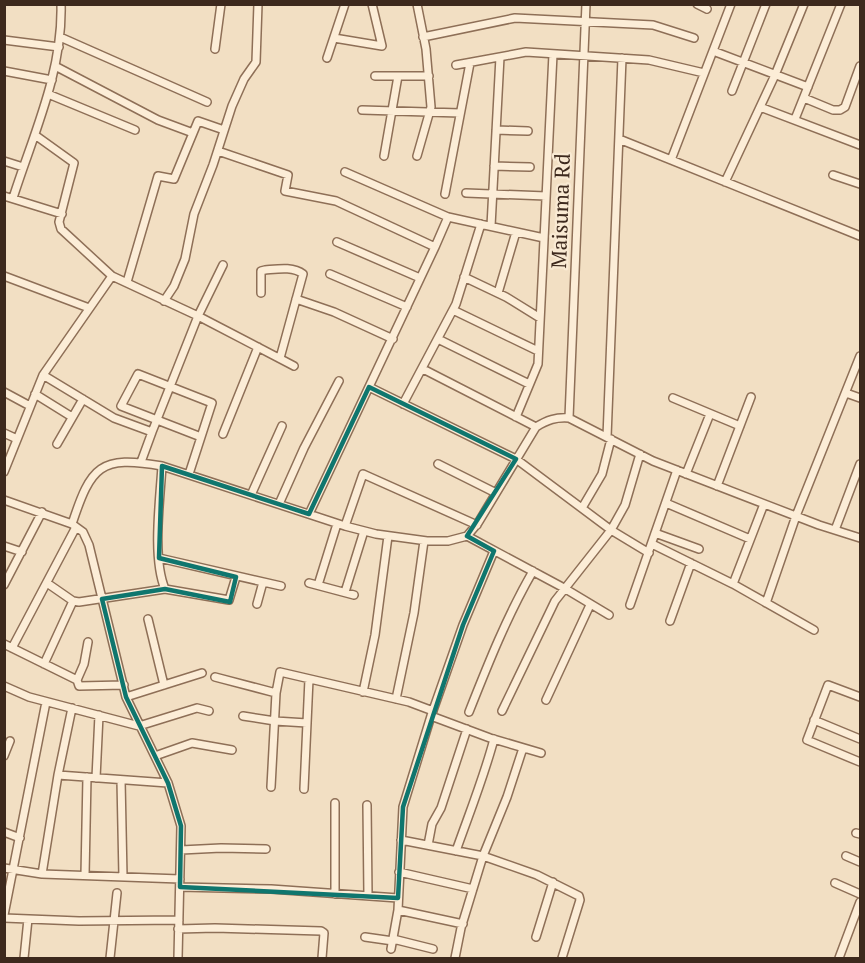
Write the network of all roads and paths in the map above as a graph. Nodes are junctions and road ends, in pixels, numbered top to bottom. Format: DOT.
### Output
graph roads {
  1 [pos="62,4"];
  2 [pos="221,4"];
  3 [pos="258,4"];
  4 [pos="345,4"];
  5 [pos="372,4"];
  6 [pos="586,4"];
  7 [pos="697,4"];
  8 [pos="731,4"];
  9 [pos="766,4"];
  10 [pos="804,4"];
  11 [pos="842,4"];
  12 [pos="417,5"];
  13 [pos="707,9"];
  14 [pos="585,22"];
  15 [pos="60,37"];
  16 [pos="423,37"];
  17 [pos="334,38"];
  18 [pos="694,38"];
  19 [pos="4,40"];
  20 [pos="59,46"];
  21 [pos="215,49"];
  22 [pos="713,51"];
  23 [pos="553,54"];
  24 [pos="500,57"];
  25 [pos="584,57"];
  26 [pos="327,58"];
  27 [pos="622,58"];
  28 [pos="470,63"];
  29 [pos="743,63"];
  30 [pos="456,65"];
  31 [pos="55,66"];
  32 [pos="861,66"];
  33 [pos="4,71"];
  34 [pos="704,74"];
  35 [pos="775,75"];
  36 [pos="375,76"];
  37 [pos="398,76"];
  38 [pos="429,76"];
  39 [pos="52,80"];
  40 [pos="808,87"];
  41 [pos="732,91"];
  42 [pos="48,94"];
  43 [pos="804,98"];
  44 [pos="207,102"];
  45 [pos="760,107"];
  46 [pos="362,110"];
  47 [pos="392,111"];
  48 [pos="429,112"];
  49 [pos="460,113"];
  50 [pos="795,119"];
  51 [pos="135,130"];
  52 [pos="224,130"];
  53 [pos="496,130"];
  54 [pos="528,131"];
  55 [pos="193,133"];
  56 [pos="35,135"];
  57 [pos="619,139"];
  58 [pos="861,145"];
  59 [pos="218,151"];
  60 [pos="384,156"];
  61 [pos="417,156"];
  62 [pos="671,160"];
  63 [pos="4,161"];
  64 [pos="494,166"];
  65 [pos="23,167"];
  66 [pos="530,167"];
  67 [pos="345,172"];
  68 [pos="833,175"];
  69 [pos="725,182"];
  70 [pos="861,184"];
  71 [pos="445,194"];
  72 [pos="466,194"];
  73 [pos="492,194"];
  74 [pos="4,196"];
  75 [pos="546,196"];
  76 [pos="14,198"];
  77 [pos="62,214"];
  78 [pos="448,217"];
  79 [pos="481,224"];
  80 [pos="491,226"];
  81 [pos="516,232"];
  82 [pos="861,236"];
  83 [pos="544,238"];
  84 [pos="337,242"];
  85 [pos="435,247"];
  86 [pos="223,265"];
  87 [pos="330,274"];
  88 [pos="4,276"];
  89 [pos="112,276"];
  90 [pos="464,277"];
  91 [pos="420,278"];
  92 [pos="127,282"];
  93 [pos="261,293"];
  94 [pos="498,293"];
  95 [pos="296,299"];
  96 [pos="164,301"];
  97 [pos="407,307"];
  98 [pos="89,308"];
  99 [pos="453,310"];
  100 [pos="198,316"];
  101 [pos="540,318"];
  102 [pos="393,339"];
  103 [pos="438,339"];
  104 [pos="258,347"];
  105 [pos="538,351"];
  106 [pos="280,358"];
  107 [pos="860,360"];
  108 [pos="294,366"];
  109 [pos="423,369"];
  110 [pos="44,375"];
  111 [pos="339,381"];
  112 [pos="529,384"];
  113 [pos="170,387"];
  114 [pos="369,387"];
  115 [pos="4,392"];
  116 [pos="846,393"];
  117 [pos="35,394"];
  118 [pos="751,397"];
  119 [pos="673,398"];
  120 [pos="861,398"];
  121 [pos="83,399"];
  122 [pos="403,404"];
  123 [pos="30,406"];
  124 [pos="710,414"];
  125 [pos="72,417"];
  126 [pos="516,417"];
  127 [pos="569,418"];
  128 [pos="156,421"];
  129 [pos="282,426"];
  130 [pos="740,426"];
  131 [pos="536,427"];
  132 [pos="152,432"];
  133 [pos="4,433"];
  134 [pos="223,434"];
  135 [pos="201,437"];
  136 [pos="609,438"];
  137 [pos="17,439"];
  138 [pos="57,444"];
  139 [pos="640,454"];
  140 [pos="516,459"];
  141 [pos="141,462"];
  142 [pos="438,464"];
  143 [pos="861,464"];
  144 [pos="162,466"];
  145 [pos="677,470"];
  146 [pos="4,472"];
  147 [pos="189,474"];
  148 [pos="686,474"];
  149 [pos="717,486"];
  150 [pos="496,493"];
  151 [pos="251,495"];
  152 [pos="4,500"];
  153 [pos="666,503"];
  154 [pos="279,504"];
  155 [pos="764,504"];
  156 [pos="582,508"];
  157 [pos="42,512"];
  158 [pos="309,514"];
  159 [pos="796,516"];
  160 [pos="74,525"];
  161 [pos="341,525"];
  162 [pos="477,525"];
  163 [pos="611,530"];
  164 [pos="835,530"];
  165 [pos="363,531"];
  166 [pos="655,533"];
  167 [pos="388,536"];
  168 [pos="467,536"];
  169 [pos="861,538"];
  170 [pos="750,539"];
  171 [pos="424,541"];
  172 [pos="652,544"];
  173 [pos="4,546"];
  174 [pos="699,549"];
  175 [pos="494,551"];
  176 [pos="22,552"];
  177 [pos="649,553"];
  178 [pos="159,558"];
  179 [pos="691,563"];
  180 [pos="533,571"];
  181 [pos="236,577"];
  182 [pos="263,582"];
  183 [pos="47,583"];
  184 [pos="309,583"];
  185 [pos="733,584"];
  186 [pos="4,585"];
  187 [pos="318,585"];
  188 [pos="280,586"];
  189 [pos="564,588"];
  190 [pos="165,589"];
  191 [pos="345,592"];
  192 [pos="354,596"];
  193 [pos="102,599"];
  194 [pos="73,601"];
  195 [pos="766,603"];
  196 [pos="257,604"];
  197 [pos="590,605"];
  198 [pos="630,605"];
  199 [pos="609,615"];
  200 [pos="148,619"];
  201 [pos="670,621"];
  202 [pos="814,630"];
  203 [pos="88,642"];
  204 [pos="4,644"];
  205 [pos="12,648"];
  206 [pos="44,664"];
  207 [pos="202,673"];
  208 [pos="215,676"];
  209 [pos="309,679"];
  210 [pos="77,680"];
  211 [pos="124,685"];
  212 [pos="164,685"];
  213 [pos="4,686"];
  214 [pos="363,692"];
  215 [pos="276,693"];
  216 [pos="860,695"];
  217 [pos="126,697"];
  218 [pos="396,699"];
  219 [pos="546,700"];
  220 [pos="46,702"];
  221 [pos="72,708"];
  222 [pos="209,711"];
  223 [pos="502,711"];
  224 [pos="469,712"];
  225 [pos="432,713"];
  226 [pos="99,716"];
  227 [pos="243,716"];
  228 [pos="814,720"];
  229 [pos="275,721"];
  230 [pos="308,723"];
  231 [pos="139,726"];
  232 [pos="467,729"];
  233 [pos="494,739"];
  234 [pos="861,739"];
  235 [pos="10,741"];
  236 [pos="524,748"];
  237 [pos="232,750"];
  238 [pos="541,753"];
  239 [pos="4,756"];
  240 [pos="155,756"];
  241 [pos="861,762"];
  242 [pos="58,776"];
  243 [pos="87,777"];
  244 [pos="96,778"];
  245 [pos="121,780"];
  246 [pos="168,783"];
  247 [pos="271,787"];
  248 [pos="304,789"];
  249 [pos="335,803"];
  250 [pos="367,805"];
  251 [pos="4,832"];
  252 [pos="20,837"];
  253 [pos="401,840"];
  254 [pos="428,845"];
  255 [pos="266,849"];
  256 [pos="181,850"];
  257 [pos="456,851"];
  258 [pos="483,856"];
  259 [pos="846,856"];
  260 [pos="861,862"];
  261 [pos="4,868"];
  262 [pos="14,870"];
  263 [pos="399,872"];
  264 [pos="42,874"];
  265 [pos="85,875"];
  266 [pos="123,877"];
  267 [pos="553,882"];
  268 [pos="180,883"];
  269 [pos="835,884"];
  270 [pos="473,890"];
  271 [pos="117,893"];
  272 [pos="334,894"];
  273 [pos="861,894"];
  274 [pos="368,896"];
  275 [pos="6,898"];
  276 [pos="398,898"];
  277 [pos="861,902"];
  278 [pos="398,910"];
  279 [pos="4,916"];
  280 [pos="28,920"];
  281 [pos="179,920"];
  282 [pos="115,921"];
  283 [pos="463,924"];
  284 [pos="178,929"];
  285 [pos="365,937"];
  286 [pos="536,937"];
  287 [pos="392,943"];
  288 [pos="433,949"];
  289 [pos="24,958"];
  290 [pos="110,958"];
  291 [pos="178,958"];
  292 [pos="322,958"];
  293 [pos="457,958"];
  294 [pos="562,958"];
  295 [pos="839,958"];
  1 -- 15 [label="street"];
  2 -- 21 [label="street"];
  3 -- 52 [label="street"];
  4 -- 17 [label="street"];
  5 -- 17 [label="street"];
  6 -- 14 [label="street, Maisuma Rd"];
  7 -- 13 [label="street"];
  8 -- 22 [label="street"];
  9 -- 29 [label="street"];
  10 -- 35 [label="street"];
  11 -- 40 [label="street"];
  12 -- 16 [label="street"];
  14 -- 16 [label="street"];
  14 -- 18 [label="street"];
  14 -- 25 [label="street, Maisuma Rd"];
  15 -- 20 [label="street"];
  15 -- 44 [label="street"];
  16 -- 38 [label="street"];
  17 -- 26 [label="street"];
  19 -- 20 [label="street"];
  20 -- 31 [label="street"];
  22 -- 29 [label="street"];
  22 -- 34 [label="street"];
  23 -- 24 [label="street"];
  23 -- 25 [label="street"];
  23 -- 75 [label="street"];
  24 -- 28 [label="street"];
  24 -- 53 [label="street"];
  25 -- 27 [label="street"];
  25 -- 127 [label="street, Maisuma Rd"];
  27 -- 34 [label="street"];
  27 -- 57 [label="street"];
  28 -- 30 [label="street"];
  28 -- 49 [label="street"];
  29 -- 35 [label="street"];
  29 -- 41 [label="street"];
  31 -- 39 [label="street"];
  31 -- 55 [label="street"];
  32 -- 43 [label="street"];
  33 -- 39 [label="street"];
  34 -- 62 [label="street"];
  35 -- 40 [label="street"];
  35 -- 45 [label="street"];
  36 -- 37 [label="street"];
  37 -- 38 [label="street"];
  37 -- 47 [label="street"];
  38 -- 48 [label="street"];
  39 -- 42 [label="street"];
  40 -- 43 [label="street"];
  42 -- 51 [label="street"];
  42 -- 56 [label="street"];
  43 -- 50 [label="street"];
  45 -- 50 [label="street"];
  45 -- 69 [label="street"];
  46 -- 47 [label="street"];
  47 -- 48 [label="street"];
  47 -- 60 [label="street"];
  48 -- 49 [label="street"];
  48 -- 61 [label="street"];
  49 -- 71 [label="street"];
  50 -- 58 [label="street"];
  52 -- 55 [label="street"];
  52 -- 59 [label="street"];
  53 -- 54 [label="street"];
  53 -- 64 [label="street"];
  55 -- 92 [label="street"];
  56 -- 65 [label="street"];
  56 -- 77 [label="street"];
  57 -- 62 [label="street"];
  57 -- 136 [label="street"];
  59 -- 85 [label="street"];
  59 -- 96 [label="street"];
  62 -- 69 [label="street"];
  63 -- 65 [label="street"];
  64 -- 66 [label="street"];
  64 -- 73 [label="street"];
  65 -- 76 [label="street"];
  67 -- 78 [label="street"];
  68 -- 70 [label="street"];
  69 -- 82 [label="street"];
  72 -- 73 [label="street"];
  73 -- 75 [label="street"];
  73 -- 80 [label="street"];
  74 -- 76 [label="street"];
  75 -- 83 [label="street"];
  76 -- 77 [label="street"];
  77 -- 89 [label="street"];
  78 -- 79 [label="street"];
  78 -- 85 [label="street"];
  79 -- 80 [label="street"];
  79 -- 90 [label="street"];
  80 -- 81 [label="street"];
  81 -- 83 [label="street"];
  81 -- 94 [label="street"];
  83 -- 101 [label="street"];
  84 -- 91 [label="street"];
  85 -- 91 [label="street"];
  86 -- 100 [label="street"];
  87 -- 97 [label="street"];
  88 -- 98 [label="street"];
  89 -- 92 [label="street"];
  89 -- 98 [label="street"];
  90 -- 94 [label="street"];
  90 -- 99 [label="street"];
  91 -- 97 [label="street"];
  92 -- 96 [label="street"];
  93 -- 95 [label="street"];
  94 -- 101 [label="street"];
  95 -- 102 [label="street"];
  95 -- 106 [label="street"];
  96 -- 100 [label="street"];
  97 -- 102 [label="street"];
  98 -- 110 [label="street"];
  99 -- 103 [label="street"];
  99 -- 105 [label="street"];
  100 -- 104 [label="street"];
  100 -- 113 [label="street"];
  101 -- 105 [label="street"];
  102 -- 114 [label="street"];
  103 -- 109 [label="street"];
  103 -- 112 [label="street"];
  104 -- 106 [label="street"];
  104 -- 134 [label="street"];
  105 -- 112 [label="street"];
  106 -- 108 [label="street"];
  107 -- 116 [label="street"];
  109 -- 122 [label="street"];
  109 -- 126 [label="street"];
  110 -- 117 [label="street"];
  110 -- 121 [label="street"];
  111 -- 154 [label="street"];
  112 -- 126 [label="street"];
  113 -- 128 [label="street"];
  113 -- 128 [label="street"];
  113 -- 135 [label="street"];
  114 -- 122 [label="street"];
  114 -- 158 [label="street"];
  115 -- 123 [label="street"];
  116 -- 120 [label="street"];
  116 -- 159 [label="street"];
  117 -- 123 [label="street"];
  117 -- 125 [label="street"];
  118 -- 130 [label="street"];
  119 -- 124 [label="street"];
  121 -- 125 [label="street"];
  121 -- 132 [label="street"];
  122 -- 140 [label="street"];
  123 -- 137 [label="street"];
  124 -- 130 [label="street"];
  124 -- 148 [label="street"];
  125 -- 138 [label="street"];
  126 -- 131 [label="street"];
  127 -- 131 [label="street"];
  127 -- 136 [label="street"];
  128 -- 132 [label="street"];
  128 -- 135 [label="street"];
  129 -- 151 [label="street"];
  130 -- 149 [label="street"];
  131 -- 140 [label="street"];
  132 -- 141 [label="street"];
  133 -- 137 [label="street"];
  135 -- 147 [label="street"];
  136 -- 139 [label="street"];
  136 -- 156 [label="street"];
  137 -- 146 [label="street"];
  139 -- 145 [label="street"];
  139 -- 163 [label="street"];
  140 -- 150 [label="street"];
  140 -- 156 [label="street"];
  141 -- 144 [label="street"];
  141 -- 160 [label="street"];
  142 -- 150 [label="street"];
  143 -- 164 [label="street"];
  144 -- 147 [label="street"];
  144 -- 178 [label="street"];
  145 -- 148 [label="street"];
  145 -- 153 [label="street"];
  147 -- 151 [label="street"];
  148 -- 149 [label="street"];
  149 -- 155 [label="street"];
  150 -- 162 [label="street"];
  151 -- 154 [label="street"];
  152 -- 157 [label="street"];
  153 -- 166 [label="street"];
  153 -- 170 [label="street"];
  154 -- 158 [label="street"];
  155 -- 159 [label="street"];
  155 -- 170 [label="street"];
  156 -- 163 [label="street"];
  157 -- 160 [label="street"];
  157 -- 176 [label="street"];
  158 -- 161 [label="street"];
  159 -- 164 [label="street"];
  159 -- 195 [label="street"];
  160 -- 183 [label="street"];
  160 -- 193 [label="street"];
  161 -- 162 [label="street"];
  161 -- 165 [label="street"];
  161 -- 187 [label="street"];
  162 -- 168 [label="street"];
  163 -- 177 [label="street"];
  163 -- 189 [label="street"];
  164 -- 169 [label="street"];
  165 -- 167 [label="street"];
  165 -- 191 [label="street"];
  166 -- 172 [label="street"];
  166 -- 174 [label="street"];
  167 -- 171 [label="street"];
  167 -- 214 [label="street"];
  168 -- 171 [label="street"];
  168 -- 175 [label="street"];
  170 -- 185 [label="street"];
  171 -- 218 [label="street"];
  172 -- 177 [label="street"];
  172 -- 179 [label="street"];
  173 -- 176 [label="street"];
  175 -- 180 [label="street"];
  175 -- 225 [label="street"];
  176 -- 186 [label="street"];
  177 -- 198 [label="street"];
  178 -- 181 [label="street"];
  178 -- 190 [label="street"];
  179 -- 185 [label="street"];
  179 -- 201 [label="street"];
  180 -- 189 [label="street"];
  180 -- 224 [label="street"];
  181 -- 182 [label="street"];
  181 -- 190 [label="street"];
  182 -- 188 [label="street"];
  182 -- 196 [label="street"];
  183 -- 194 [label="street"];
  183 -- 205 [label="street"];
  184 -- 187 [label="street"];
  185 -- 195 [label="street"];
  187 -- 191 [label="street"];
  189 -- 197 [label="street"];
  189 -- 223 [label="street"];
  190 -- 193 [label="street"];
  191 -- 192 [label="street"];
  193 -- 194 [label="street"];
  193 -- 211 [label="street"];
  194 -- 206 [label="street"];
  195 -- 202 [label="street"];
  197 -- 199 [label="street"];
  197 -- 219 [label="street"];
  200 -- 212 [label="street"];
  203 -- 210 [label="street"];
  204 -- 205 [label="street"];
  205 -- 206 [label="street"];
  206 -- 210 [label="street"];
  207 -- 212 [label="street"];
  208 -- 215 [label="street"];
  209 -- 214 [label="street"];
  209 -- 215 [label="street"];
  209 -- 230 [label="street"];
  210 -- 211 [label="street"];
  211 -- 217 [label="street"];
  212 -- 217 [label="street"];
  213 -- 220 [label="street"];
  214 -- 218 [label="street"];
  215 -- 229 [label="street"];
  216 -- 228 [label="street"];
  217 -- 231 [label="street"];
  218 -- 225 [label="street"];
  220 -- 221 [label="street"];
  220 -- 252 [label="street"];
  221 -- 226 [label="street"];
  221 -- 242 [label="street"];
  222 -- 231 [label="street"];
  225 -- 232 [label="street"];
  225 -- 253 [label="street"];
  226 -- 231 [label="street"];
  226 -- 244 [label="street"];
  227 -- 229 [label="street"];
  228 -- 234 [label="street"];
  228 -- 241 [label="street"];
  229 -- 230 [label="street"];
  229 -- 247 [label="street"];
  230 -- 248 [label="street"];
  231 -- 240 [label="street"];
  232 -- 233 [label="street"];
  232 -- 254 [label="street"];
  233 -- 236 [label="street"];
  233 -- 257 [label="street"];
  235 -- 239 [label="street"];
  236 -- 238 [label="street"];
  236 -- 258 [label="street"];
  237 -- 240 [label="street"];
  240 -- 246 [label="street"];
  242 -- 243 [label="street"];
  242 -- 264 [label="street"];
  243 -- 244 [label="street"];
  243 -- 265 [label="street"];
  244 -- 245 [label="street"];
  245 -- 246 [label="street"];
  245 -- 266 [label="street"];
  246 -- 256 [label="street"];
  249 -- 272 [label="street"];
  250 -- 274 [label="street"];
  251 -- 252 [label="street"];
  252 -- 262 [label="street"];
  253 -- 254 [label="street"];
  253 -- 263 [label="street"];
  254 -- 257 [label="street"];
  255 -- 256 [label="street"];
  256 -- 268 [label="street"];
  257 -- 258 [label="street"];
  258 -- 267 [label="street"];
  258 -- 270 [label="street"];
  259 -- 260 [label="street"];
  261 -- 262 [label="street"];
  262 -- 264 [label="street"];
  262 -- 275 [label="street"];
  263 -- 270 [label="street"];
  263 -- 276 [label="street"];
  264 -- 265 [label="street"];
  265 -- 266 [label="street"];
  266 -- 268 [label="street"];
  267 -- 286 [label="street"];
  267 -- 294 [label="street"];
  268 -- 272 [label="street"];
  268 -- 281 [label="street"];
  269 -- 273 [label="street"];
  270 -- 283 [label="street"];
  271 -- 282 [label="street"];
  272 -- 274 [label="street"];
  274 -- 276 [label="street"];
  275 -- 279 [label="street"];
  276 -- 278 [label="street"];
  277 -- 295 [label="street"];
  278 -- 283 [label="street"];
  278 -- 287 [label="street"];
  279 -- 280 [label="street"];
  280 -- 282 [label="street"];
  280 -- 289 [label="street"];
  281 -- 282 [label="street"];
  281 -- 284 [label="street"];
  282 -- 290 [label="street"];
  283 -- 293 [label="street"];
  284 -- 291 [label="street"];
  284 -- 292 [label="street"];
  285 -- 287 [label="street"];
  287 -- 288 [label="street"];
}
